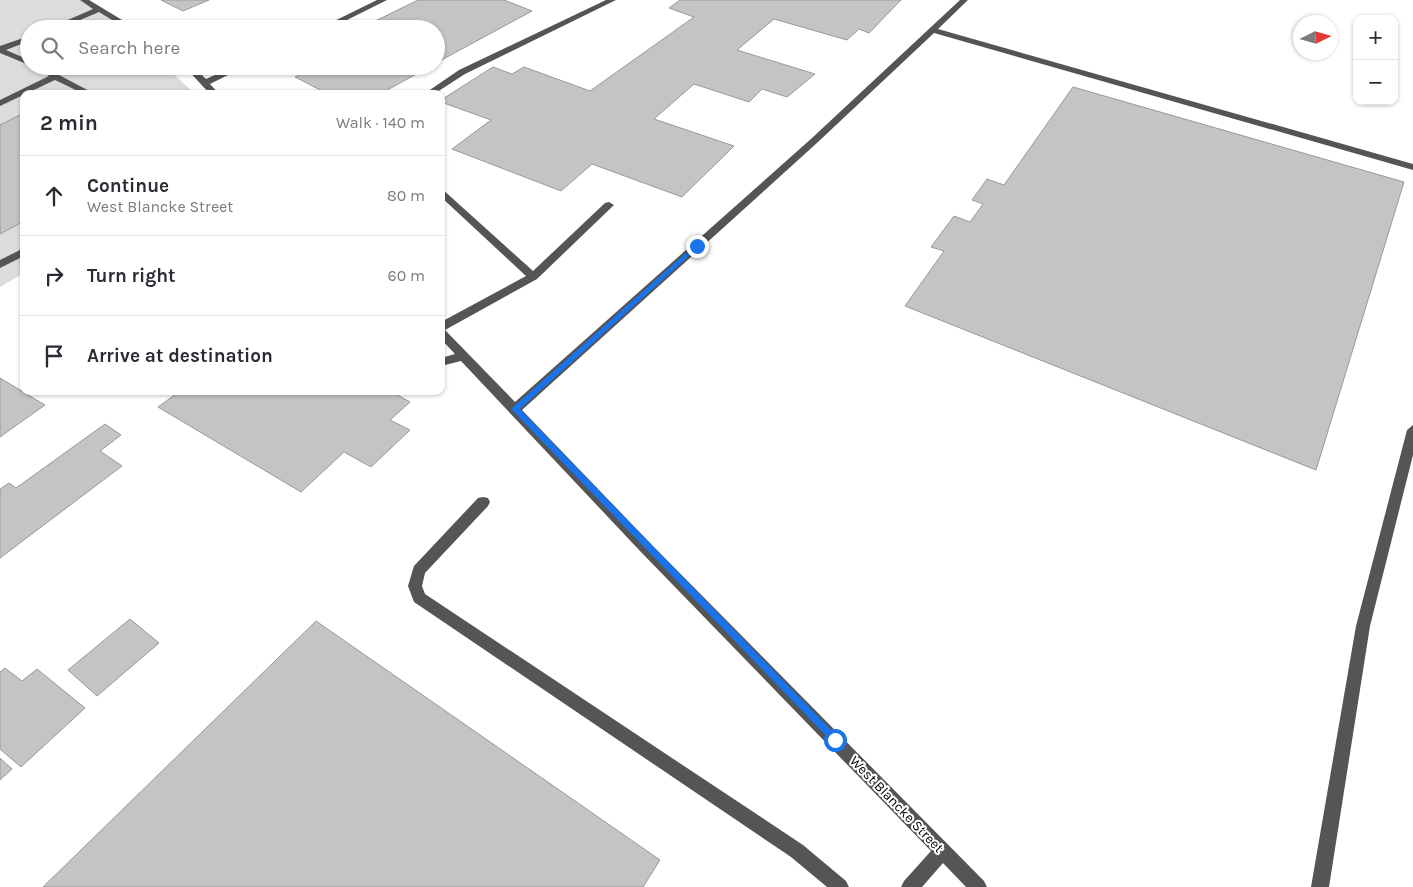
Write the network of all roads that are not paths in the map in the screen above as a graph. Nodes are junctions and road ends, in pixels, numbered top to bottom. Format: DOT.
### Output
graph roads {
  1 [pos="84,0"];
  2 [pos="383,0"];
  3 [pos="612,0"];
  4 [pos="964,0"];
  5 [pos="100,9"];
  6 [pos="73,20"];
  7 [pos="118,20"];
  8 [pos="341,20"];
  9 [pos="933,30"];
  10 [pos="20,42"];
  11 [pos="0,50"];
  12 [pos="20,60"];
  13 [pos="196,75"];
  14 [pos="224,75"];
  15 [pos="56,76"];
  16 [pos="205,84"];
  17 [pos="27,90"];
  18 [pos="83,90"];
  19 [pos="211,90"];
  20 [pos="434,90"];
  21 [pos="20,93"];
  22 [pos="0,103"];
  23 [pos="1413,168"];
  24 [pos="445,195"];
  25 [pos="608,206"];
  26 [pos="20,253"];
  27 [pos="0,265"];
  28 [pos="533,276"];
  29 [pos="445,325"];
  30 [pos="445,336"];
  31 [pos="464,356"];
  32 [pos="445,361"];
  33 [pos="515,409"];
  34 [pos="1413,430"];
  35 [pos="483,502"];
  36 [pos="943,851"];
  37 [pos="840,887"];
  38 [pos="910,887"];
  39 [pos="978,887"];
  40 [pos="1320,887"];
  1 -- 5 [label="street"];
  2 -- 8 [label="street"];
  3 -- 20 [label="street"];
  4 -- 9 [label="street"];
  5 -- 6 [label="street"];
  5 -- 7 [label="street"];
  9 -- 23 [label="street"];
  9 -- 33 [label="street"];
  10 -- 11 [label="street"];
  11 -- 12 [label="street"];
  13 -- 16 [label="street"];
  14 -- 16 [label="street"];
  15 -- 17 [label="street"];
  15 -- 18 [label="street"];
  16 -- 19 [label="street"];
  21 -- 22 [label="street"];
  24 -- 28 [label="street"];
  25 -- 28 [label="street"];
  26 -- 27 [label="street"];
  28 -- 29 [label="street"];
  30 -- 31 [label="street, West Blancke Street"];
  31 -- 32 [label="street"];
  31 -- 33 [label="street, West Blancke Street"];
  33 -- 36 [label="street, West Blancke Street"];
  34 -- 40 [label="street"];
  35 -- 37 [label="street"];
  36 -- 38 [label="street"];
  36 -- 39 [label="street, West Blancke Street"];
}
